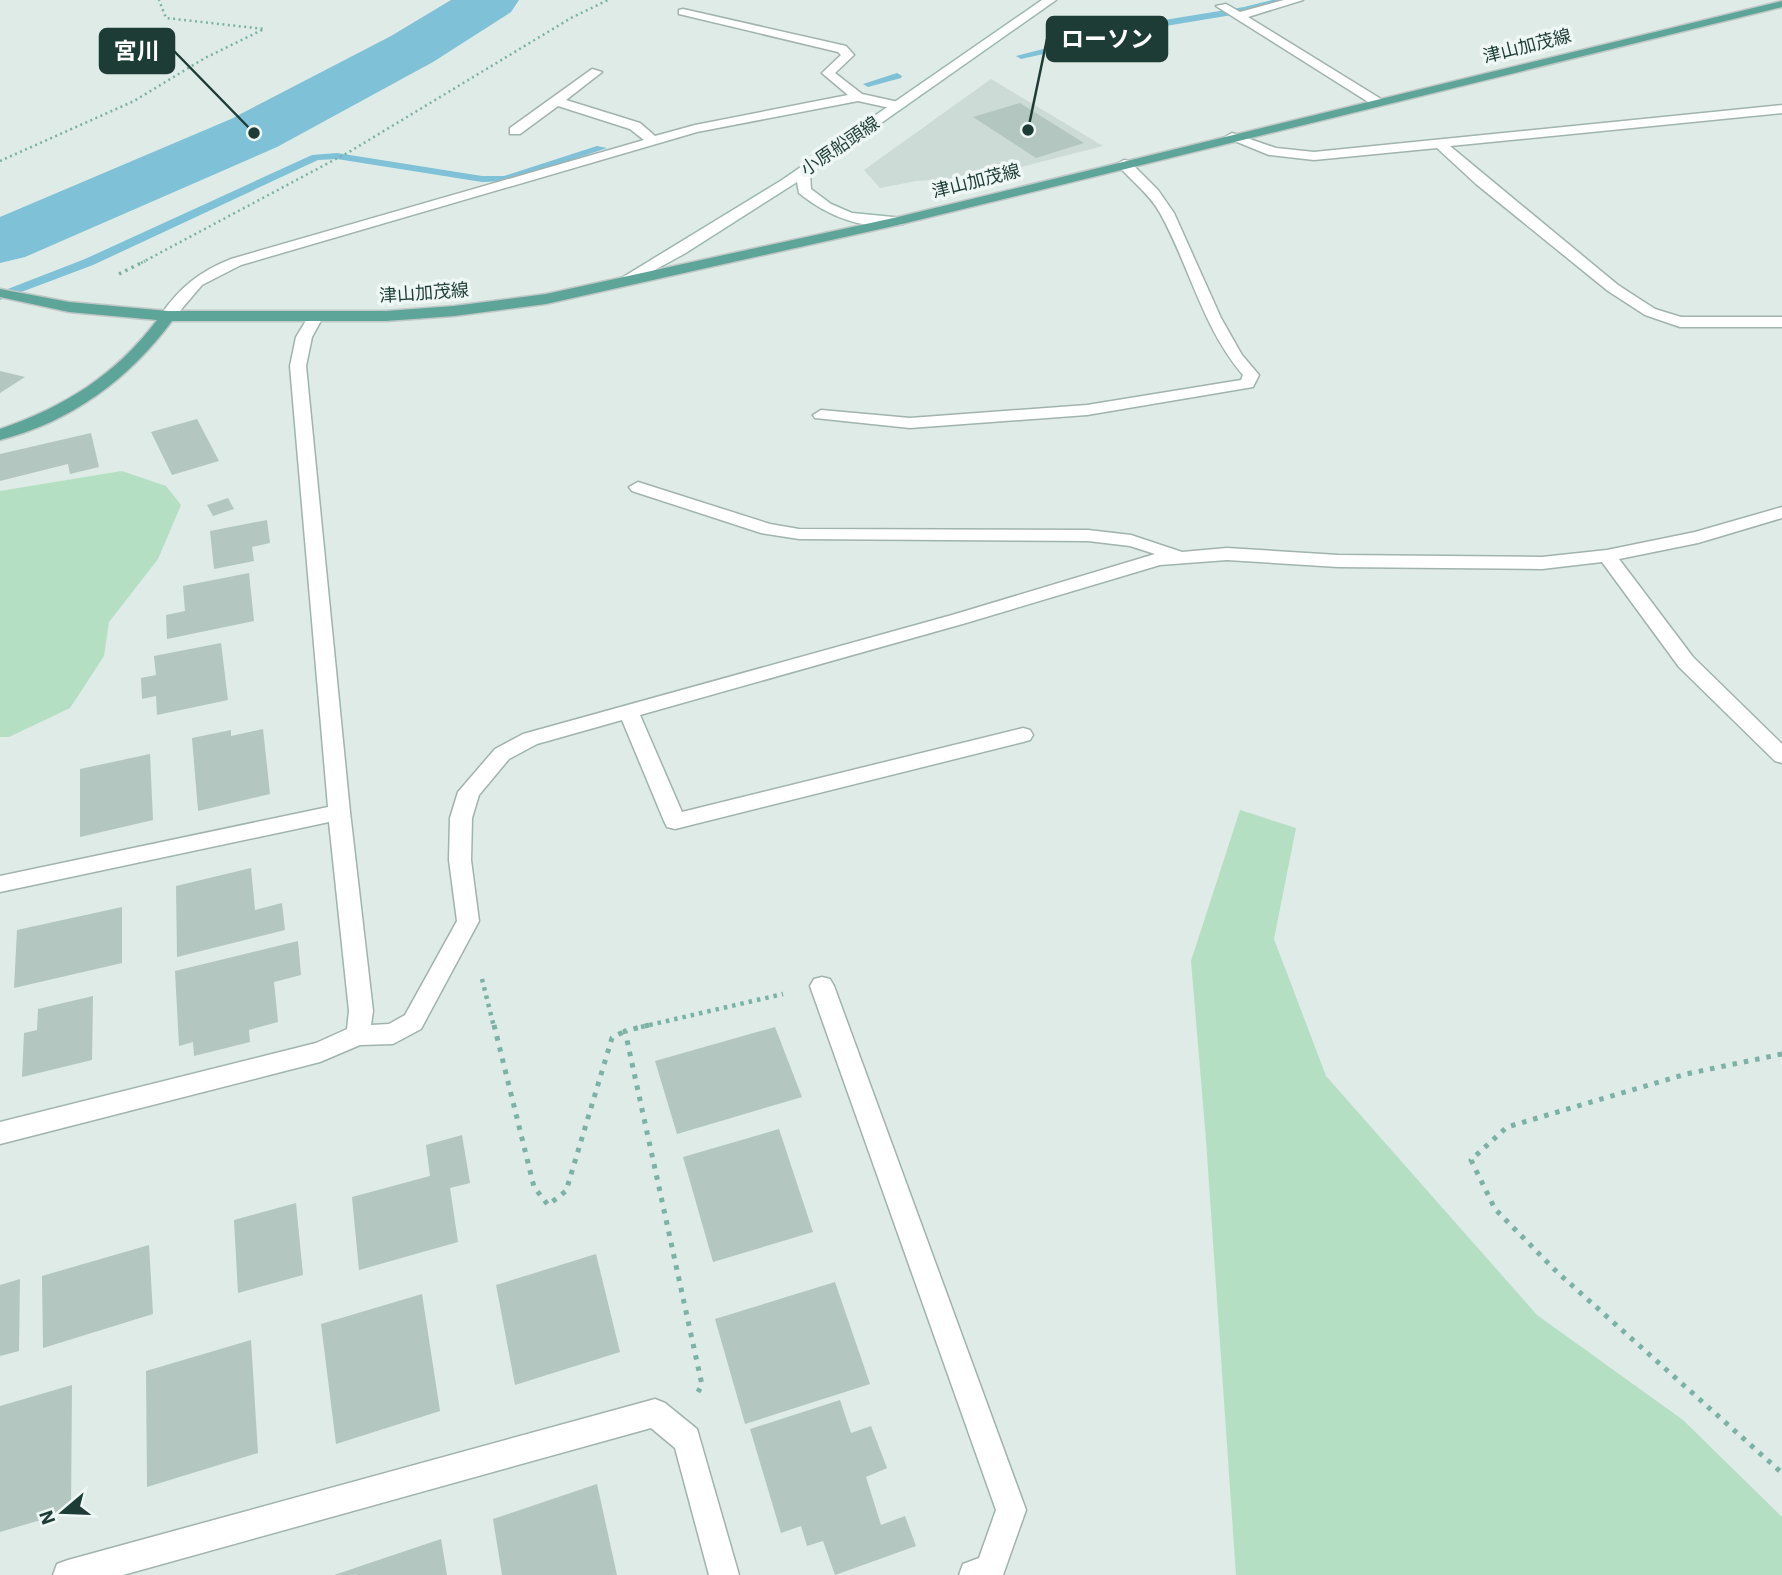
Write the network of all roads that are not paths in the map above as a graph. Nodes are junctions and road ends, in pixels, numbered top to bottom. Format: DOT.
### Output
graph roads {
  1 [pos="1050,0"];
  2 [pos="1297,0"];
  3 [pos="1782,4"];
  4 [pos="1222,6"];
  5 [pos="683,12"];
  6 [pos="1239,16"];
  7 [pos="596,72"];
  8 [pos="858,97"];
  9 [pos="556,101"];
  10 [pos="1377,102"];
  11 [pos="899,106"];
  12 [pos="1782,109"];
  13 [pos="515,131"];
  14 [pos="1232,137"];
  15 [pos="653,141"];
  16 [pos="1441,144"];
  17 [pos="1124,164"];
  18 [pos="803,171"];
  19 [pos="898,221"];
  20 [pos="622,282"];
  21 [pos="0,293"];
  22 [pos="167,316"];
  23 [pos="315,317"];
  24 [pos="1782,322"];
  25 [pos="821,415"];
  26 [pos="0,435"];
  27 [pos="638,487"];
  28 [pos="1782,512"];
  29 [pos="1607,556"];
  30 [pos="1178,557"];
  31 [pos="629,712"];
  32 [pos="1023,735"];
  33 [pos="1782,757"];
  34 [pos="339,812"];
  35 [pos="0,884"];
  36 [pos="822,986"];
  37 [pos="358,1035"];
  38 [pos="0,1133"];
  39 [pos="68,1575"];
  40 [pos="724,1575"];
  41 [pos="974,1575"];
  1 -- 11 [label="street, 小原船頭線"];
  2 -- 6 [label="street"];
  3 -- 10 [label="main road, 津山加茂線"];
  4 -- 6 [label="street"];
  5 -- 8 [label="street"];
  6 -- 10 [label="street"];
  7 -- 9 [label="street"];
  8 -- 11 [label="street"];
  8 -- 15 [label="street"];
  9 -- 13 [label="street"];
  9 -- 15 [label="street"];
  10 -- 14 [label="main road, 津山加茂線"];
  11 -- 18 [label="street, 小原船頭線"];
  12 -- 16 [label="street"];
  14 -- 16 [label="street"];
  14 -- 17 [label="main road, 津山加茂線"];
  15 -- 22 [label="street"];
  16 -- 24 [label="street"];
  17 -- 19 [label="main road, 津山加茂線"];
  17 -- 25 [label="street"];
  18 -- 19 [label="street"];
  18 -- 20 [label="street, 小原船頭線"];
  19 -- 20 [label="main road, 津山加茂線"];
  20 -- 23 [label="main road, 津山加茂線"];
  21 -- 22 [label="main road, 津山加茂線"];
  22 -- 23 [label="main road, 津山加茂線"];
  22 -- 26 [label="main road"];
  23 -- 34 [label="street"];
  27 -- 30 [label="street"];
  28 -- 29 [label="street"];
  29 -- 30 [label="street"];
  29 -- 33 [label="street"];
  30 -- 31 [label="street"];
  31 -- 32 [label="street"];
  31 -- 37 [label="street"];
  34 -- 35 [label="street"];
  34 -- 37 [label="street"];
  36 -- 41 [label="street"];
  37 -- 38 [label="street"];
  39 -- 40 [label="street"];
}
